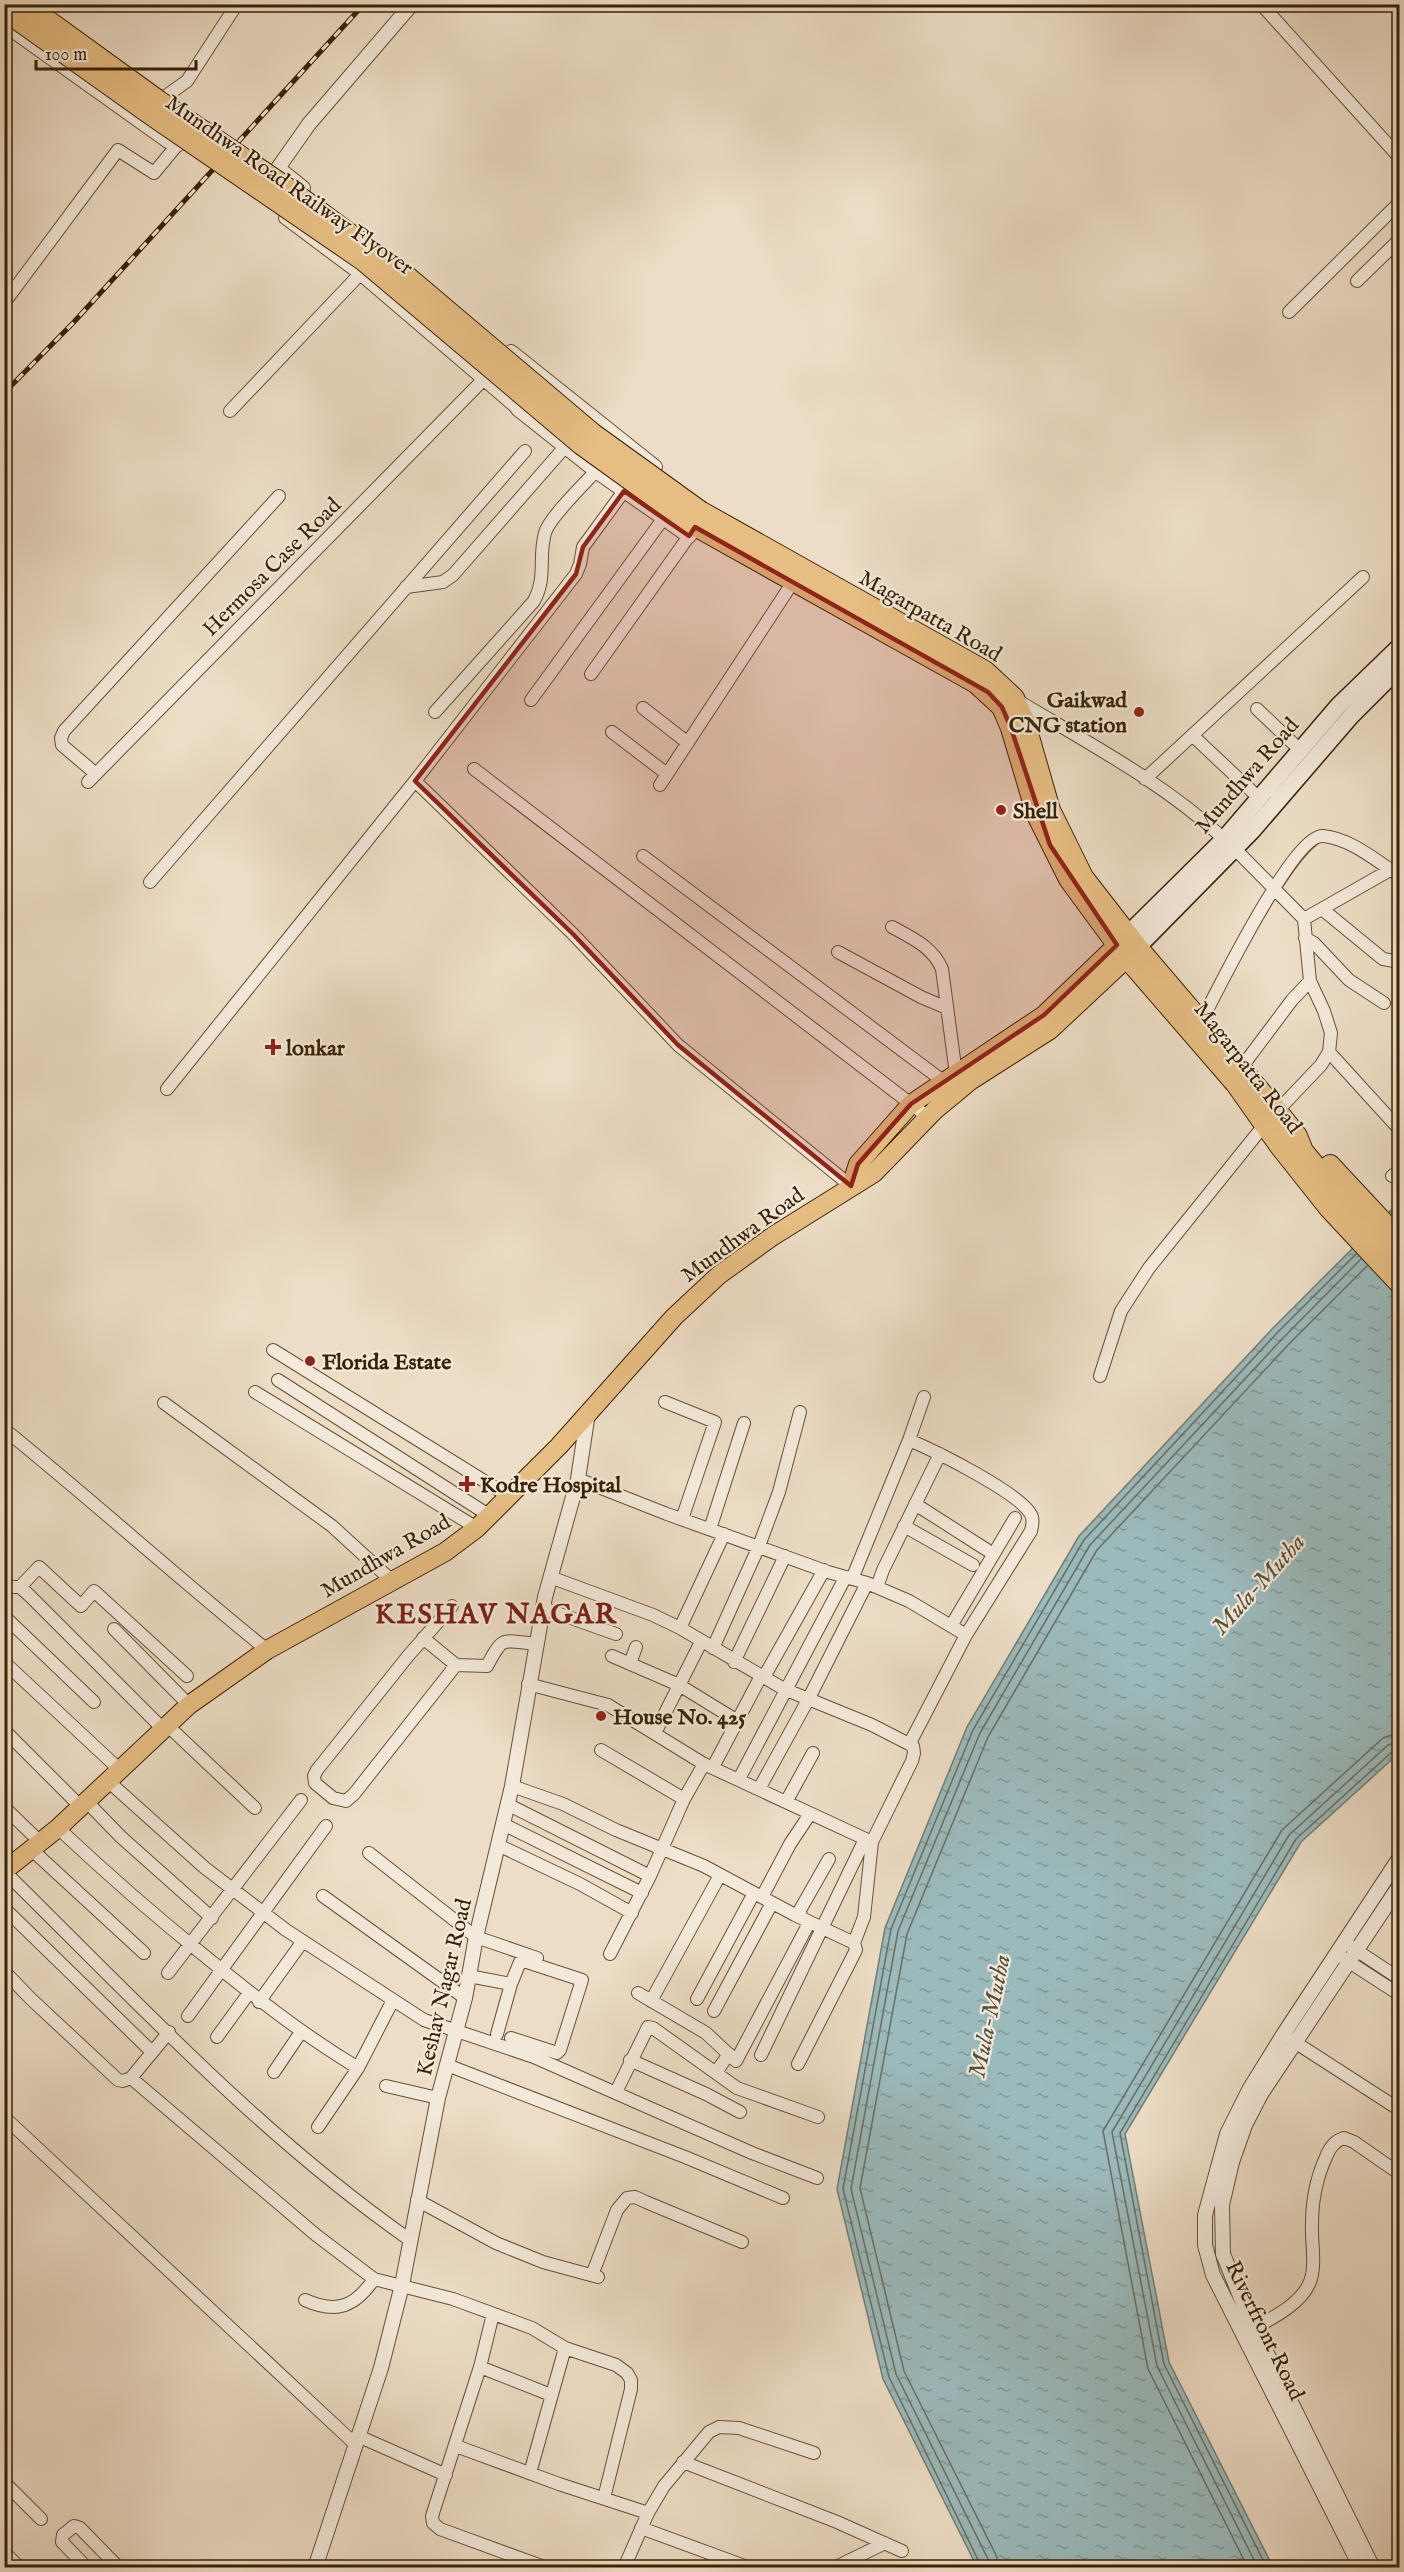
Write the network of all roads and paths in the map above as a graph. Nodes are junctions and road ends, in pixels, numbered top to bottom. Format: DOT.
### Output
graph roads {
  1 [pos="23,4"];
  2 [pos="40,4"];
  3 [pos="237,4"];
  4 [pos="412,4"];
  5 [pos="1261,4"];
  6 [pos="5,20"];
  7 [pos="166,96"];
  8 [pos="178,144"];
  9 [pos="1400,158"];
  10 [pos="262,202"];
  11 [pos="1400,202"];
  12 [pos="1400,238"];
  13 [pos="360,274"];
  14 [pos="1357,281"];
  15 [pos="4,303"];
  16 [pos="1289,312"];
  17 [pos="544,379"];
  18 [pos="483,380"];
  19 [pos="518,409"];
  20 [pos="230,411"];
  21 [pos="564,448"];
  22 [pos="525,451"];
  23 [pos="596,471"];
  24 [pos="624,491"];
  25 [pos="279,496"];
  26 [pos="663,519"];
  27 [pos="700,526"];
  28 [pos="1364,577"];
  29 [pos="793,582"];
  30 [pos="406,587"];
  31 [pos="1400,646"];
  32 [pos="1399,669"];
  33 [pos="591,674"];
  34 [pos="1014,698"];
  35 [pos="531,699"];
  36 [pos="643,708"];
  37 [pos="1257,709"];
  38 [pos="435,712"];
  39 [pos="612,732"];
  40 [pos="1192,735"];
  41 [pos="688,743"];
  42 [pos="1300,750"];
  43 [pos="474,769"];
  44 [pos="667,774"];
  45 [pos="1145,779"];
  46 [pos="415,781"];
  47 [pos="660,785"];
  48 [pos="1259,798"];
  49 [pos="1229,844"];
  50 [pos="644,856"];
  51 [pos="1395,873"];
  52 [pos="150,882"];
  53 [pos="1275,887"];
  54 [pos="1322,909"];
  55 [pos="1304,919"];
  56 [pos="892,927"];
  57 [pos="1305,938"];
  58 [pos="1128,946"];
  59 [pos="838,952"];
  60 [pos="1400,962"];
  61 [pos="1310,981"];
  62 [pos="1384,1003"];
  63 [pos="947,1008"];
  64 [pos="1202,1020"];
  65 [pos="1329,1052"];
  66 [pos="1241,1068"];
  67 [pos="950,1077"];
  68 [pos="167,1089"];
  69 [pos="911,1104"];
  70 [pos="928,1117"];
  71 [pos="1272,1118"];
  72 [pos="1400,1130"];
  73 [pos="851,1186"];
  74 [pos="1336,1203"];
  75 [pos="1400,1240"];
  76 [pos="1400,1261"];
  77 [pos="1400,1284"];
  78 [pos="1400,1301"];
  79 [pos="273,1350"];
  80 [pos="1100,1376"];
  81 [pos="278,1380"];
  82 [pos="255,1392"];
  83 [pos="924,1397"];
  84 [pos="665,1402"];
  85 [pos="164,1403"];
  86 [pos="588,1410"];
  87 [pos="800,1412"];
  88 [pos="744,1423"];
  89 [pos="4,1429"];
  90 [pos="909,1440"];
  91 [pos="940,1454"];
  92 [pos="578,1479"];
  93 [pos="510,1497"];
  94 [pos="915,1504"];
  95 [pos="490,1516"];
  96 [pos="1015,1518"];
  97 [pos="682,1519"];
  98 [pos="904,1526"];
  99 [pos="477,1528"];
  100 [pos="710,1529"];
  101 [pos="724,1534"];
  102 [pos="759,1546"];
  103 [pos="987,1550"];
  104 [pos="785,1556"];
  105 [pos="973,1565"];
  106 [pos="824,1570"];
  107 [pos="550,1577"];
  108 [pos="849,1578"];
  109 [pos="391,1580"];
  110 [pos="872,1585"];
  111 [pos="20,1587"];
  112 [pos="4,1591"];
  113 [pos="452,1606"];
  114 [pos="543,1608"];
  115 [pos="4,1617"];
  116 [pos="951,1626"];
  117 [pos="680,1628"];
  118 [pos="114,1629"];
  119 [pos="616,1634"];
  120 [pos="966,1635"];
  121 [pos="423,1638"];
  122 [pos="701,1642"];
  123 [pos="537,1644"];
  124 [pos="636,1647"];
  125 [pos="713,1648"];
  126 [pos="267,1650"];
  127 [pos="612,1656"];
  128 [pos="4,1662"];
  129 [pos="734,1662"];
  130 [pos="630,1664"];
  131 [pos="456,1665"];
  132 [pos="187,1676"];
  133 [pos="762,1677"];
  134 [pos="528,1684"];
  135 [pos="679,1685"];
  136 [pos="784,1689"];
  137 [pos="809,1698"];
  138 [pos="93,1702"];
  139 [pos="189,1705"];
  140 [pos="736,1720"];
  141 [pos="165,1728"];
  142 [pos="4,1730"];
  143 [pos="655,1733"];
  144 [pos="910,1743"];
  145 [pos="601,1750"];
  146 [pos="813,1753"];
  147 [pos="709,1766"];
  148 [pos="114,1776"];
  149 [pos="739,1779"];
  150 [pos="512,1786"];
  151 [pos="759,1789"];
  152 [pos="684,1799"];
  153 [pos="301,1800"];
  154 [pos="786,1802"];
  155 [pos="83,1804"];
  156 [pos="507,1804"];
  157 [pos="4,1807"];
  158 [pos="255,1808"];
  159 [pos="810,1814"];
  160 [pos="503,1824"];
  161 [pos="326,1826"];
  162 [pos="58,1828"];
  163 [pos="868,1840"];
  164 [pos="35,1845"];
  165 [pos="498,1845"];
  166 [pos="662,1848"];
  167 [pos="369,1853"];
  168 [pos="1400,1857"];
  169 [pos="829,1859"];
  170 [pos="4,1871"];
  171 [pos="720,1875"];
  172 [pos="650,1876"];
  173 [pos="1400,1885"];
  174 [pos="234,1890"];
  175 [pos="642,1893"];
  176 [pos="323,1896"];
  177 [pos="763,1898"];
  178 [pos="4,1908"];
  179 [pos="264,1913"];
  180 [pos="632,1913"];
  181 [pos="212,1918"];
  182 [pos="805,1920"];
  183 [pos="824,1928"];
  184 [pos="476,1937"];
  185 [pos="303,1941"];
  186 [pos="854,1943"];
  187 [pos="191,1945"];
  188 [pos="1340,1947"];
  189 [pos="144,1953"];
  190 [pos="610,1954"];
  191 [pos="1352,1956"];
  192 [pos="541,1960"];
  193 [pos="4,1971"];
  194 [pos="223,1971"];
  195 [pos="168,1973"];
  196 [pos="469,1976"];
  197 [pos="1400,1978"];
  198 [pos="511,1984"];
  199 [pos="772,1991"];
  200 [pos="249,1993"];
  201 [pos="638,1993"];
  202 [pos="1400,1995"];
  203 [pos="465,1998"];
  204 [pos="697,1999"];
  205 [pos="393,2000"];
  206 [pos="787,2000"];
  207 [pos="651,2001"];
  208 [pos="259,2002"];
  209 [pos="714,2011"];
  210 [pos="188,2016"];
  211 [pos="456,2031"];
  212 [pos="169,2032"];
  213 [pos="302,2032"];
  214 [pos="497,2034"];
  215 [pos="217,2037"];
  216 [pos="511,2038"];
  217 [pos="1289,2038"];
  218 [pos="152,2052"];
  219 [pos="729,2054"];
  220 [pos="761,2055"];
  221 [pos="630,2060"];
  222 [pos="798,2064"];
  223 [pos="447,2065"];
  224 [pos="358,2068"];
  225 [pos="719,2068"];
  226 [pos="274,2072"];
  227 [pos="131,2078"];
  228 [pos="386,2086"];
  229 [pos="616,2092"];
  230 [pos="438,2098"];
  231 [pos="1400,2110"];
  232 [pos="740,2112"];
  233 [pos="4,2117"];
  234 [pos="818,2117"];
  235 [pos="318,2127"];
  236 [pos="1400,2174"];
  237 [pos="816,2178"];
  238 [pos="783,2199"];
  239 [pos="417,2200"];
  240 [pos="410,2240"];
  241 [pos="742,2242"];
  242 [pos="374,2279"];
  243 [pos="402,2285"];
  244 [pos="305,2300"];
  245 [pos="494,2314"];
  246 [pos="1249,2332"];
  247 [pos="565,2348"];
  248 [pos="480,2367"];
  249 [pos="551,2395"];
  250 [pos="357,2440"];
  251 [pos="456,2446"];
  252 [pos="814,2453"];
  253 [pos="1314,2461"];
  254 [pos="683,2462"];
  255 [pos="530,2473"];
  256 [pos="446,2475"];
  257 [pos="4,2482"];
  258 [pos="604,2498"];
  259 [pos="648,2513"];
  260 [pos="41,2519"];
  261 [pos="641,2528"];
  262 [pos="885,2542"];
  263 [pos="902,2551"];
  264 [pos="4,2552"];
  265 [pos="20,2568"];
  266 [pos="87,2568"];
  267 [pos="119,2568"];
  268 [pos="315,2568"];
  269 [pos="547,2568"];
  270 [pos="624,2568"];
  271 [pos="750,2568"];
  272 [pos="834,2568"];
  273 [pos="1361,2568"];
  274 [pos="1373,2568"];
  1 -- 6 [label="street"];
  1 -- 27 [label="highway, Mundhwa Road Railway Flyover, bridge"];
  2 -- 7 [label="street"];
  3 -- 7 [label="street"];
  4 -- 17 [label="street"];
  5 -- 9 [label="street"];
  6 -- 8 [label="street"];
  6 -- 27 [label="highway, Mundhwa Road Railway Flyover, bridge"];
  7 -- 8 [label="street"];
  8 -- 15 [label="street"];
  10 -- 13 [label="street"];
  11 -- 16 [label="street"];
  12 -- 14 [label="street"];
  13 -- 18 [label="street"];
  13 -- 20 [label="street"];
  17 -- 19 [label="street"];
  17 -- 27 [label="street"];
  18 -- 19 [label="street"];
  18 -- 25 [label="street, Hermosa Case Road"];
  19 -- 21 [label="street"];
  21 -- 23 [label="street"];
  21 -- 30 [label="street"];
  22 -- 30 [label="street"];
  23 -- 24 [label="street"];
  23 -- 38 [label="street"];
  24 -- 26 [label="street"];
  24 -- 46 [label="street"];
  26 -- 27 [label="street"];
  26 -- 35 [label="street"];
  27 -- 29 [label="highway, Magarpatta Road"];
  27 -- 33 [label="street"];
  27 -- 34 [label="highway, Magarpatta Road"];
  28 -- 40 [label="street"];
  29 -- 41 [label="street"];
  29 -- 58 [label="highway, Magarpatta Road"];
  30 -- 52 [label="street"];
  31 -- 42 [label="main road, Mundhwa Road"];
  32 -- 49 [label="main road, Mundhwa Road"];
  34 -- 45 [label="street"];
  34 -- 58 [label="highway, Magarpatta Road"];
  36 -- 41 [label="street"];
  37 -- 42 [label="street"];
  39 -- 44 [label="street"];
  40 -- 45 [label="street"];
  40 -- 48 [label="street"];
  41 -- 44 [label="street"];
  42 -- 48 [label="main road, Mundhwa Road"];
  43 -- 69 [label="street"];
  44 -- 47 [label="street"];
  45 -- 49 [label="street"];
  46 -- 68 [label="street"];
  46 -- 73 [label="street"];
  48 -- 49 [label="main road, Mundhwa Road"];
  49 -- 53 [label="street"];
  49 -- 58 [label="main road, Mundhwa Road"];
  50 -- 67 [label="street"];
  51 -- 53 [label="street"];
  51 -- 54 [label="street"];
  53 -- 55 [label="street"];
  53 -- 64 [label="street"];
  54 -- 55 [label="street"];
  54 -- 60 [label="street"];
  55 -- 57 [label="street"];
  56 -- 63 [label="street"];
  57 -- 61 [label="street"];
  57 -- 62 [label="street"];
  58 -- 64 [label="highway, Magarpatta Road"];
  58 -- 67 [label="main road, Mundhwa Road"];
  58 -- 70 [label="main road, Mundhwa Road"];
  58 -- 71 [label="highway, Magarpatta Road"];
  59 -- 63 [label="street"];
  61 -- 65 [label="street"];
  61 -- 66 [label="street"];
  63 -- 67 [label="street"];
  64 -- 66 [label="highway, Magarpatta Road"];
  65 -- 71 [label="street"];
  65 -- 72 [label="street"];
  66 -- 71 [label="highway, Magarpatta Road"];
  67 -- 69 [label="main road, Mundhwa Road"];
  69 -- 70 [label="street"];
  69 -- 73 [label="main road, Mundhwa Road"];
  70 -- 73 [label="main road, Mundhwa Road"];
  71 -- 74 [label="highway"];
  71 -- 80 [label="street"];
  73 -- 86 [label="main road, Mundhwa Road"];
  74 -- 75 [label="highway"];
  74 -- 76 [label="highway"];
  74 -- 77 [label="highway"];
  74 -- 78 [label="highway"];
  79 -- 93 [label="street"];
  81 -- 95 [label="street"];
  82 -- 99 [label="street"];
  83 -- 90 [label="street"];
  84 -- 97 [label="street"];
  85 -- 109 [label="street"];
  86 -- 92 [label="street, Keshav Nagar Road"];
  86 -- 93 [label="main road, Mundhwa Road"];
  87 -- 102 [label="street"];
  88 -- 100 [label="street"];
  89 -- 126 [label="street"];
  90 -- 91 [label="street"];
  90 -- 108 [label="street"];
  91 -- 94 [label="street"];
  91 -- 120 [label="street"];
  92 -- 97 [label="street"];
  92 -- 107 [label="street, Keshav Nagar Road"];
  93 -- 95 [label="main road, Mundhwa Road"];
  94 -- 98 [label="street"];
  94 -- 103 [label="street"];
  95 -- 99 [label="main road, Mundhwa Road"];
  96 -- 116 [label="street"];
  97 -- 100 [label="street"];
  98 -- 105 [label="street"];
  98 -- 110 [label="street"];
  99 -- 109 [label="main road, Mundhwa Road"];
  100 -- 101 [label="street"];
  101 -- 102 [label="street"];
  101 -- 117 [label="street"];
  102 -- 104 [label="street"];
  102 -- 125 [label="street"];
  104 -- 106 [label="street"];
  104 -- 129 [label="street"];
  106 -- 108 [label="street"];
  106 -- 133 [label="street"];
  107 -- 114 [label="street, Keshav Nagar Road"];
  107 -- 117 [label="street"];
  108 -- 110 [label="street"];
  108 -- 136 [label="street"];
  109 -- 126 [label="main road, Mundhwa Road"];
  110 -- 116 [label="street"];
  110 -- 137 [label="street"];
  111 -- 112 [label="street"];
  111 -- 132 [label="street"];
  111 -- 141 [label="street"];
  113 -- 121 [label="street"];
  114 -- 119 [label="street"];
  114 -- 123 [label="street, Keshav Nagar Road"];
  115 -- 138 [label="street"];
  116 -- 120 [label="street"];
  117 -- 122 [label="street"];
  118 -- 139 [label="street"];
  120 -- 144 [label="street"];
  121 -- 131 [label="street"];
  121 -- 131 [label="street"];
  122 -- 125 [label="street"];
  122 -- 135 [label="street"];
  123 -- 131 [label="street"];
  123 -- 134 [label="street, Keshav Nagar Road"];
  124 -- 130 [label="street"];
  125 -- 129 [label="street"];
  126 -- 139 [label="main road, Mundhwa Road"];
  127 -- 130 [label="street"];
  128 -- 148 [label="street"];
  129 -- 133 [label="street"];
  130 -- 135 [label="street"];
  133 -- 136 [label="street"];
  133 -- 140 [label="street"];
  134 -- 143 [label="street"];
  134 -- 150 [label="street, Keshav Nagar Road"];
  135 -- 140 [label="street"];
  135 -- 143 [label="street"];
  136 -- 137 [label="street"];
  136 -- 149 [label="street"];
  137 -- 144 [label="street"];
  137 -- 151 [label="street"];
  139 -- 141 [label="main road, Mundhwa Road"];
  140 -- 147 [label="street"];
  141 -- 148 [label="main road, Mundhwa Road"];
  141 -- 158 [label="street"];
  142 -- 155 [label="street"];
  143 -- 147 [label="street"];
  144 -- 163 [label="street"];
  145 -- 152 [label="street"];
  146 -- 154 [label="street"];
  147 -- 149 [label="street"];
  147 -- 152 [label="street"];
  148 -- 155 [label="main road, Mundhwa Road"];
  148 -- 174 [label="street"];
  149 -- 151 [label="street"];
  150 -- 156 [label="street, Keshav Nagar Road"];
  150 -- 166 [label="street"];
  151 -- 154 [label="street"];
  152 -- 166 [label="street"];
  153 -- 174 [label="street"];
  154 -- 159 [label="street"];
  155 -- 162 [label="main road, Mundhwa Road"];
  155 -- 181 [label="street"];
  156 -- 160 [label="street, Keshav Nagar Road"];
  156 -- 172 [label="street"];
  157 -- 164 [label="street"];
  159 -- 163 [label="street"];
  159 -- 177 [label="street"];
  160 -- 165 [label="street, Keshav Nagar Road"];
  160 -- 175 [label="street"];
  161 -- 179 [label="street"];
  162 -- 164 [label="main road, Mundhwa Road"];
  162 -- 187 [label="street"];
  163 -- 183 [label="street"];
  163 -- 186 [label="street"];
  164 -- 170 [label="main road, Mundhwa Road"];
  164 -- 189 [label="street"];
  165 -- 180 [label="street"];
  165 -- 184 [label="street, Keshav Nagar Road"];
  166 -- 171 [label="street"];
  166 -- 172 [label="street"];
  167 -- 184 [label="street"];
  168 -- 188 [label="street, Riverfront Road"];
  169 -- 182 [label="street"];
  170 -- 212 [label="street"];
  171 -- 177 [label="street"];
  171 -- 207 [label="street"];
  172 -- 175 [label="street"];
  173 -- 191 [label="street, Riverfront Road"];
  174 -- 179 [label="street"];
  174 -- 181 [label="street"];
  175 -- 180 [label="street"];
  176 -- 203 [label="street"];
  177 -- 182 [label="street"];
  177 -- 204 [label="street"];
  177 -- 209 [label="street"];
  178 -- 218 [label="street"];
  179 -- 185 [label="street"];
  179 -- 194 [label="street"];
  180 -- 190 [label="street"];
  181 -- 187 [label="street"];
  182 -- 183 [label="street"];
  182 -- 199 [label="street"];
  183 -- 186 [label="street"];
  183 -- 206 [label="street"];
  184 -- 192 [label="street"];
  184 -- 196 [label="street, Keshav Nagar Road"];
  185 -- 205 [label="street"];
  185 -- 208 [label="street"];
  186 -- 222 [label="street"];
  187 -- 194 [label="street"];
  187 -- 195 [label="street"];
  188 -- 191 [label="street"];
  188 -- 217 [label="street, Riverfront Road"];
  191 -- 197 [label="street"];
  191 -- 202 [label="street"];
  191 -- 217 [label="street, Riverfront Road"];
  193 -- 227 [label="street"];
  194 -- 200 [label="street"];
  194 -- 210 [label="street"];
  196 -- 198 [label="street"];
  196 -- 203 [label="street, Keshav Nagar Road"];
  198 -- 214 [label="street"];
  198 -- 216 [label="street"];
  199 -- 206 [label="street"];
  199 -- 219 [label="street"];
  200 -- 208 [label="street"];
  200 -- 215 [label="street"];
  201 -- 207 [label="street"];
  203 -- 211 [label="street, Keshav Nagar Road"];
  205 -- 211 [label="street"];
  205 -- 224 [label="street"];
  206 -- 220 [label="street"];
  207 -- 219 [label="street"];
  208 -- 213 [label="street"];
  211 -- 223 [label="street, Keshav Nagar Road"];
  211 -- 229 [label="street"];
  212 -- 218 [label="street"];
  212 -- 240 [label="street"];
  213 -- 224 [label="street"];
  213 -- 226 [label="street"];
  217 -- 231 [label="street"];
  217 -- 246 [label="street, Riverfront Road"];
  218 -- 227 [label="street"];
  219 -- 225 [label="street"];
  221 -- 229 [label="street"];
  221 -- 232 [label="street"];
  221 -- 234 [label="street"];
  223 -- 230 [label="street, Keshav Nagar Road"];
  223 -- 238 [label="street"];
  224 -- 235 [label="street"];
  227 -- 242 [label="street"];
  228 -- 230 [label="street"];
  229 -- 237 [label="street"];
  230 -- 239 [label="street, Keshav Nagar Road"];
  233 -- 250 [label="street"];
  236 -- 246 [label="street"];
  239 -- 240 [label="street, Keshav Nagar Road"];
  239 -- 241 [label="street"];
  240 -- 243 [label="street, Keshav Nagar Road"];
  242 -- 243 [label="street"];
  242 -- 244 [label="street"];
  243 -- 245 [label="street"];
  243 -- 250 [label="street, Keshav Nagar Road"];
  245 -- 247 [label="street"];
  245 -- 248 [label="street"];
  246 -- 253 [label="street, Riverfront Road"];
  247 -- 249 [label="street"];
  247 -- 258 [label="street"];
  248 -- 249 [label="street"];
  248 -- 251 [label="street"];
  249 -- 255 [label="street"];
  250 -- 256 [label="street"];
  250 -- 268 [label="street, Keshav Nagar Road"];
  251 -- 255 [label="street"];
  251 -- 256 [label="street"];
  252 -- 254 [label="street"];
  253 -- 273 [label="street, Riverfront Road"];
  253 -- 274 [label="street, Riverfront Road"];
  254 -- 259 [label="street"];
  254 -- 262 [label="street"];
  255 -- 258 [label="street"];
  256 -- 269 [label="street"];
  257 -- 260 [label="street"];
  258 -- 259 [label="street"];
  259 -- 261 [label="street"];
  261 -- 270 [label="street"];
  261 -- 271 [label="street"];
  262 -- 263 [label="street"];
  262 -- 272 [label="street"];
  264 -- 265 [label="street"];
  266 -- 267 [label="street"];
}
